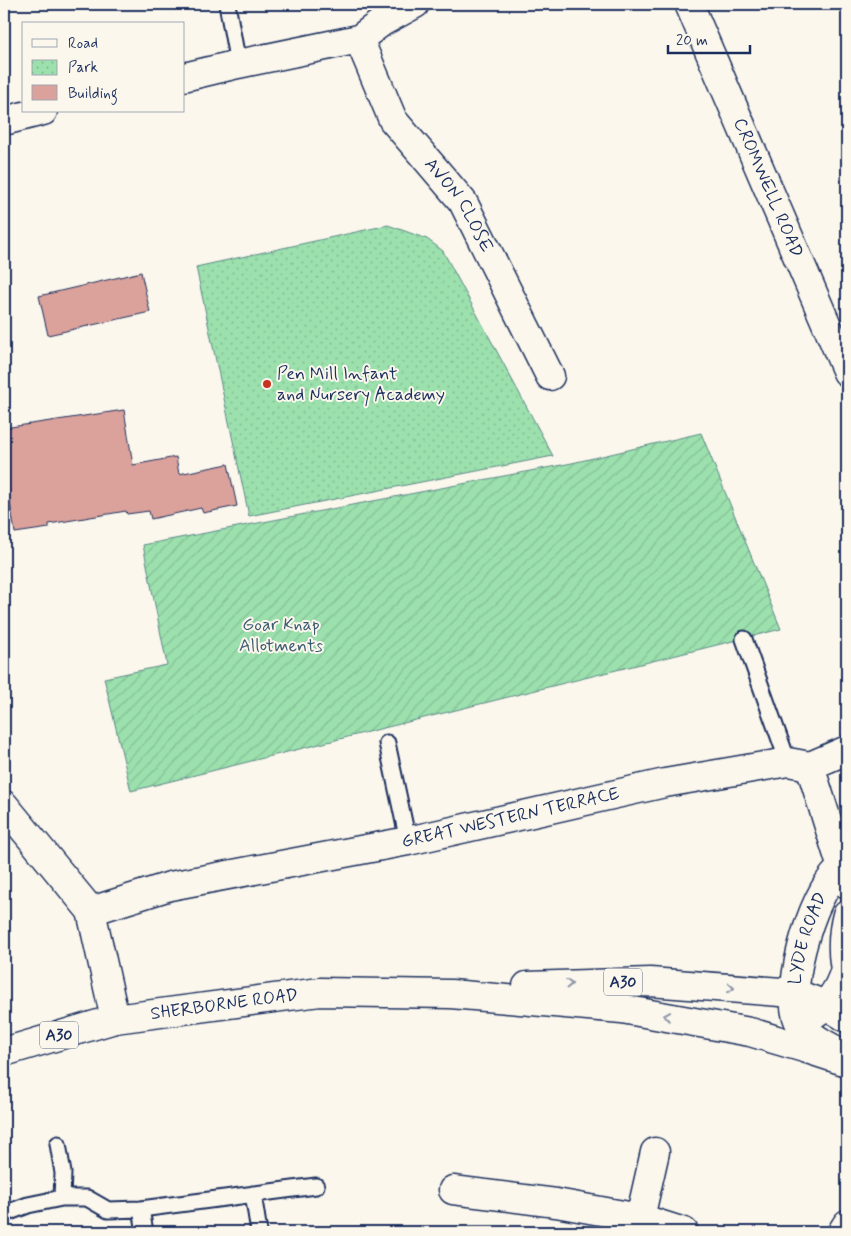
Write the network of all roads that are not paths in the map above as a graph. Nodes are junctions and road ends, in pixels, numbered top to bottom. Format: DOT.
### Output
graph roads {
  1 [pos="227,4"];
  2 [pos="414,4"];
  3 [pos="689,4"];
  4 [pos="359,40"];
  5 [pos="238,64"];
  6 [pos="185,77"];
  7 [pos="39,112"];
  8 [pos="4,121"];
  9 [pos="847,372"];
  10 [pos="550,376"];
  11 [pos="744,639"];
  12 [pos="387,743"];
  13 [pos="847,750"];
  14 [pos="799,764"];
  15 [pos="4,805"];
  16 [pos="408,842"];
  17 [pos="846,872"];
  18 [pos="91,911"];
  19 [pos="847,914"];
  20 [pos="846,972"];
  21 [pos="794,993"];
  22 [pos="451,994"];
  23 [pos="836,1012"];
  24 [pos="115,1019"];
  25 [pos="799,1022"];
  26 [pos="750,1032"];
  27 [pos="4,1052"];
  28 [pos="847,1058"];
  29 [pos="847,1062"];
  30 [pos="58,1144"];
  31 [pos="655,1152"];
  32 [pos="316,1186"];
  33 [pos="453,1190"];
  34 [pos="252,1194"];
  35 [pos="62,1198"];
  36 [pos="142,1209"];
  37 [pos="4,1214"];
  38 [pos="640,1218"];
  39 [pos="847,1224"];
  40 [pos="145,1232"];
  41 [pos="259,1232"];
  42 [pos="684,1232"];
  43 [pos="842,1232"];
  1 -- 5 [label="lane"];
  2 -- 4 [label="street"];
  3 -- 9 [label="street, CROMWELL ROAD"];
  4 -- 5 [label="street"];
  4 -- 10 [label="street, AVON CLOSE"];
  5 -- 6 [label="street"];
  7 -- 8 [label="street"];
  11 -- 14 [label="lane"];
  12 -- 16 [label="lane"];
  13 -- 14 [label="street, GREAT WESTERN TERRACE"];
  14 -- 16 [label="street, GREAT WESTERN TERRACE"];
  14 -- 17 [label="street"];
  15 -- 18 [label="street"];
  16 -- 18 [label="street, GREAT WESTERN TERRACE"];
  17 -- 21 [label="street, LYDE ROAD"];
  18 -- 24 [label="street"];
  19 -- 20 [label="street, LYDE ROAD"];
  20 -- 23 [label="street, LYDE ROAD"];
  22 -- 21 [label="street, SHERBORNE ROAD / A30, one-way"];
  21 -- 23 [label="street, A30"];
  21 -- 25 [label="street, LYDE ROAD"];
  22 -- 24 [label="street, SHERBORNE ROAD / A30"];
  26 -- 22 [label="street, SHERBORNE ROAD / A30, one-way"];
  23 -- 25 [label="street, LYDE ROAD"];
  24 -- 27 [label="street, SHERBORNE ROAD / A30"];
  25 -- 26 [label="street, LYDE ROAD"];
  25 -- 28 [label="street"];
  26 -- 29 [label="street, A30"];
  30 -- 35 [label="lane"];
  31 -- 38 [label="street"];
  32 -- 34 [label="lane"];
  33 -- 38 [label="street"];
  34 -- 36 [label="lane"];
  34 -- 41 [label="lane"];
  35 -- 36 [label="lane"];
  35 -- 37 [label="lane"];
  36 -- 40 [label="lane"];
  38 -- 42 [label="street"];
  39 -- 43 [label="street"];
}
